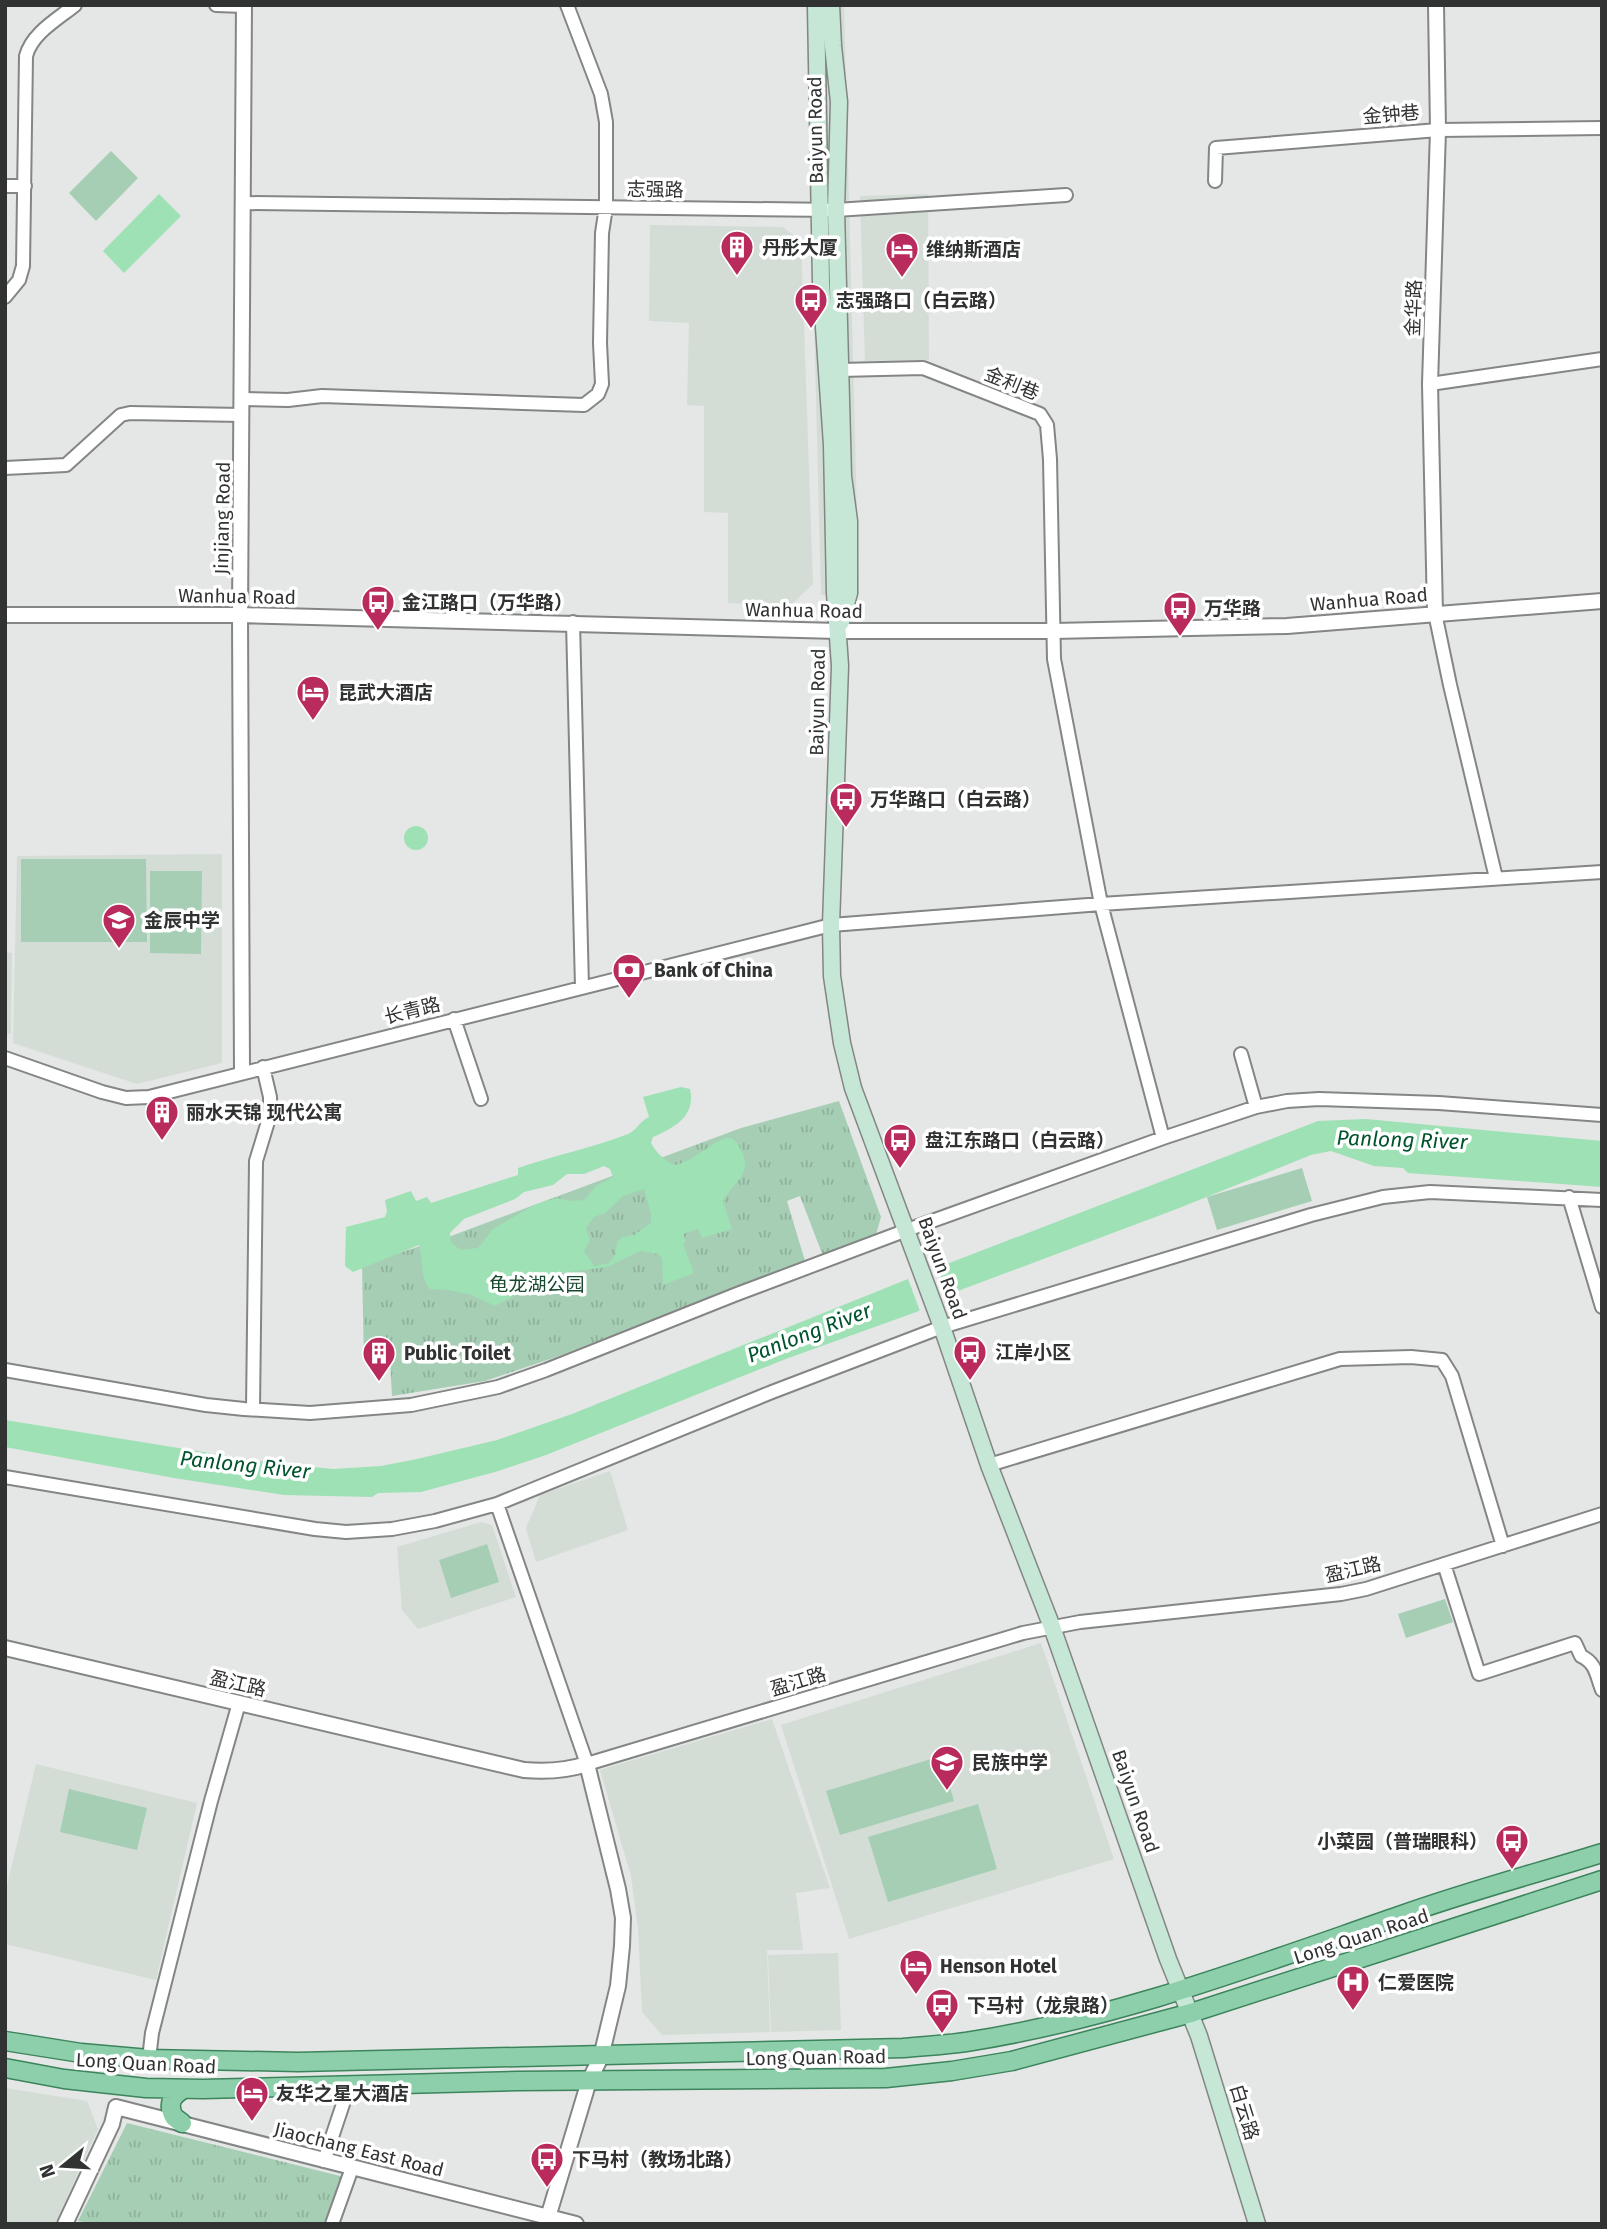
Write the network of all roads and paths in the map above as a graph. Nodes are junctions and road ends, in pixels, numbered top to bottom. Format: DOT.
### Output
graph roads {
  1 [pos="75,5"];
  2 [pos="216,5"];
  3 [pos="568,5"];
  4 [pos="816,5"];
  5 [pos="831,5"];
  6 [pos="1436,5"];
  7 [pos="244,6"];
  8 [pos="1602,128"];
  9 [pos="1438,130"];
  10 [pos="1215,181"];
  11 [pos="5,186"];
  12 [pos="24,186"];
  13 [pos="1066,195"];
  14 [pos="244,203"];
  15 [pos="606,207"];
  16 [pos="828,210"];
  17 [pos="5,298"];
  18 [pos="1602,359"];
  19 [pos="840,370"];
  20 [pos="1430,384"];
  21 [pos="242,399"];
  22 [pos="242,415"];
  23 [pos="5,468"];
  24 [pos="1602,601"];
  25 [pos="1435,613"];
  26 [pos="5,615"];
  27 [pos="240,615"];
  28 [pos="573,622"];
  29 [pos="838,631"];
  30 [pos="1053,631"];
  31 [pos="1602,872"];
  32 [pos="1496,878"];
  33 [pos="1101,905"];
  34 [pos="831,925"];
  35 [pos="582,987"];
  36 [pos="454,1019"];
  37 [pos="1241,1054"];
  38 [pos="5,1058"];
  39 [pos="262,1067"];
  40 [pos="242,1072"];
  41 [pos="481,1098"];
  42 [pos="1256,1107"];
  43 [pos="1602,1115"];
  44 [pos="1163,1138"];
  45 [pos="1569,1197"];
  46 [pos="1602,1200"];
  47 [pos="906,1230"];
  48 [pos="1602,1307"];
  49 [pos="942,1327"];
  50 [pos="5,1370"];
  51 [pos="253,1409"];
  52 [pos="989,1465"];
  53 [pos="5,1477"];
  54 [pos="497,1504"];
  55 [pos="1602,1514"];
  56 [pos="1503,1546"];
  57 [pos="1444,1564"];
  58 [pos="1052,1627"];
  59 [pos="5,1648"];
  60 [pos="1602,1689"];
  61 [pos="239,1703"];
  62 [pos="587,1764"];
  63 [pos="1602,1853"];
  64 [pos="1602,1880"];
  65 [pos="1181,1990"];
  66 [pos="1191,2013"];
  67 [pos="5,2041"];
  68 [pos="601,2057"];
  69 [pos="149,2059"];
  70 [pos="5,2068"];
  71 [pos="589,2081"];
  72 [pos="108,2084"];
  73 [pos="342,2086"];
  74 [pos="184,2089"];
  75 [pos="116,2108"];
  76 [pos="182,2123"];
  77 [pos="324,2161"];
  78 [pos="352,2168"];
  79 [pos="547,2220"];
  80 [pos="65,2224"];
  81 [pos="332,2224"];
  82 [pos="576,2224"];
  83 [pos="1257,2224"];
  1 -- 12 [label="street"];
  2 -- 7 [label="street"];
  3 -- 15 [label="street"];
  4 -- 16 [label="main road, Baiyun Road"];
  5 -- 16 [label="main road, Baiyun Road"];
  6 -- 9 [label="street, 金华路"];
  7 -- 14 [label="street, Jinjiang Road"];
  8 -- 9 [label="street, 金钟巷"];
  9 -- 10 [label="street, 金钟巷"];
  9 -- 20 [label="street, 金华路"];
  11 -- 12 [label="street"];
  12 -- 17 [label="street"];
  13 -- 16 [label="street, 志强路"];
  14 -- 15 [label="street, 志强路"];
  14 -- 21 [label="street, Jinjiang Road"];
  15 -- 16 [label="street, 志强路"];
  15 -- 21 [label="street"];
  16 -- 19 [label="main road, Baiyun Road"];
  16 -- 29 [label="main road, Baiyun Road"];
  18 -- 20 [label="street"];
  19 -- 29 [label="main road, Baiyun Road"];
  19 -- 30 [label="street, 金利巷"];
  20 -- 25 [label="street, 金华路"];
  21 -- 22 [label="street, Jinjiang Road"];
  22 -- 23 [label="street"];
  22 -- 27 [label="street, Jinjiang Road"];
  24 -- 25 [label="street, Wanhua Road"];
  25 -- 30 [label="street, Wanhua Road"];
  25 -- 32 [label="street"];
  26 -- 27 [label="street, Wanhua Road"];
  27 -- 28 [label="street, Wanhua Road"];
  27 -- 40 [label="street, Jinjiang Road"];
  28 -- 29 [label="street, Wanhua Road"];
  28 -- 35 [label="street"];
  29 -- 30 [label="street, Wanhua Road"];
  29 -- 34 [label="main road, Baiyun Road"];
  30 -- 33 [label="street"];
  31 -- 32 [label="street, 长青路"];
  32 -- 33 [label="street, 长青路"];
  33 -- 34 [label="street, 长青路"];
  33 -- 44 [label="street"];
  34 -- 35 [label="street, 长青路"];
  34 -- 47 [label="main road, Baiyun Road"];
  35 -- 36 [label="street, 长青路"];
  36 -- 39 [label="street, 长青路"];
  36 -- 41 [label="street"];
  37 -- 42 [label="street"];
  38 -- 40 [label="street, 长青路"];
  39 -- 40 [label="street, 长青路"];
  39 -- 51 [label="street"];
  42 -- 43 [label="street"];
  42 -- 44 [label="street"];
  44 -- 47 [label="street"];
  45 -- 46 [label="street"];
  45 -- 48 [label="street"];
  45 -- 49 [label="street"];
  47 -- 49 [label="main road, Baiyun Road"];
  47 -- 51 [label="street"];
  49 -- 52 [label="main road, Baiyun Road"];
  49 -- 54 [label="street"];
  50 -- 51 [label="street"];
  52 -- 56 [label="street"];
  52 -- 58 [label="main road, Baiyun Road"];
  53 -- 54 [label="street"];
  54 -- 62 [label="street"];
  55 -- 56 [label="street, 盈江路"];
  56 -- 57 [label="street, 盈江路"];
  57 -- 58 [label="street, 盈江路"];
  57 -- 60 [label="street"];
  58 -- 62 [label="street, 盈江路"];
  58 -- 65 [label="main road, Baiyun Road"];
  59 -- 61 [label="street, 盈江路"];
  61 -- 62 [label="street, 盈江路"];
  61 -- 69 [label="street"];
  62 -- 68 [label="street"];
  63 -- 65 [label="main road, Long Quan Road"];
  64 -- 66 [label="main road, Long Quan Road"];
  65 -- 66 [label="main road, Baiyun Road"];
  65 -- 68 [label="main road, Long Quan Road"];
  66 -- 71 [label="main road, Long Quan Road"];
  66 -- 83 [label="main road, 白云路"];
  67 -- 69 [label="main road, Long Quan Road"];
  68 -- 69 [label="main road, Long Quan Road"];
  68 -- 71 [label="street"];
  70 -- 72 [label="main road, Long Quan Road"];
  71 -- 73 [label="main road, Long Quan Road"];
  71 -- 79 [label="street"];
  72 -- 74 [label="main road, Long Quan Road"];
  72 -- 75 [label="street"];
  73 -- 74 [label="main road, Long Quan Road"];
  73 -- 77 [label="street"];
  74 -- 76 [label="main road"];
  75 -- 76 [label="street, Jiaochang East Road"];
  75 -- 80 [label="street"];
  76 -- 77 [label="street, Jiaochang East Road"];
  77 -- 78 [label="street, Jiaochang East Road"];
  78 -- 79 [label="street, Jiaochang East Road"];
  78 -- 81 [label="street"];
  79 -- 82 [label="street, Jiaochang East Road"];
}
